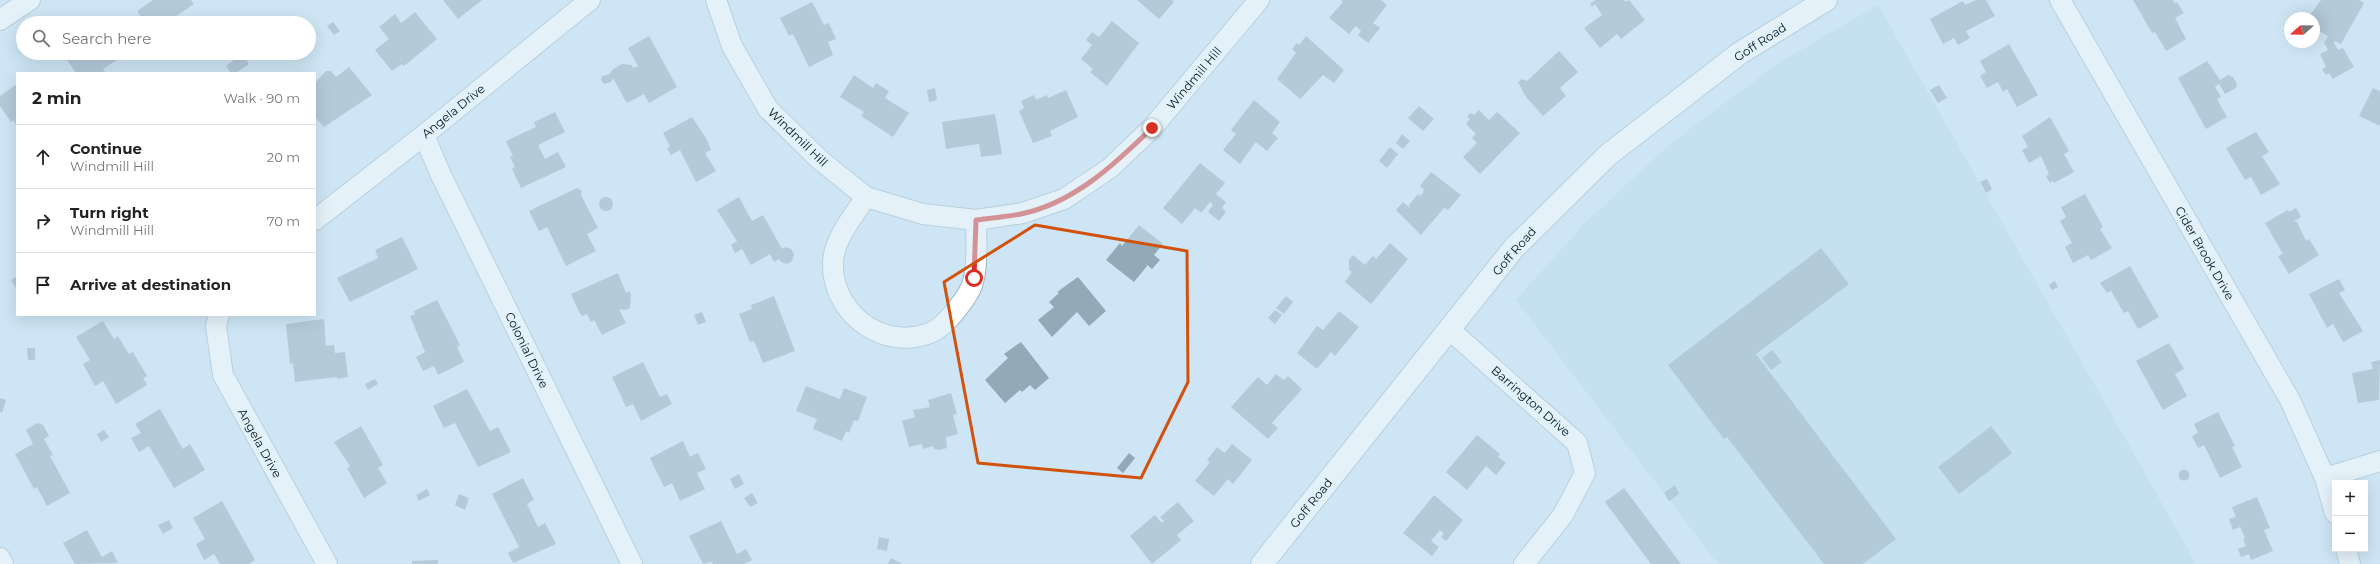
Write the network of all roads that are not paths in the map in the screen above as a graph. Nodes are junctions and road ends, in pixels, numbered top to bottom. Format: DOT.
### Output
graph roads {
  1 [pos="30,0"];
  2 [pos="590,0"];
  3 [pos="716,0"];
  4 [pos="1259,0"];
  5 [pos="1826,0"];
  6 [pos="2060,0"];
  7 [pos="0,20"];
  8 [pos="424,135"];
  9 [pos="866,197"];
  10 [pos="316,219"];
  11 [pos="976,220"];
  12 [pos="219,316"];
  13 [pos="1450,330"];
  14 [pos="2380,461"];
  15 [pos="2325,478"];
  16 [pos="2332,502"];
  17 [pos="2347,552"];
  18 [pos="0,558"];
  19 [pos="3,564"];
  20 [pos="327,564"];
  21 [pos="632,564"];
  22 [pos="1262,564"];
  23 [pos="1524,564"];
  24 [pos="2350,564"];
  1 -- 7 [label="street"];
  2 -- 8 [label="street, Angela Drive"];
  3 -- 9 [label="street, Windmill Hill"];
  4 -- 11 [label="street, Windmill Hill"];
  5 -- 13 [label="street, Goff Road"];
  6 -- 15 [label="street, Cider Brook Drive"];
  8 -- 10 [label="street, Angela Drive"];
  8 -- 21 [label="street, Colonial Drive"];
  9 -- 11 [label="street, Windmill Hill"];
  9 -- 11 [label="street"];
  12 -- 20 [label="street, Angela Drive"];
  13 -- 22 [label="street, Goff Road"];
  13 -- 23 [label="street, Barrington Drive"];
  14 -- 15 [label="street"];
  15 -- 16 [label="street, Cider Brook Drive"];
  17 -- 24 [label="street"];
  18 -- 19 [label="street"];
}
